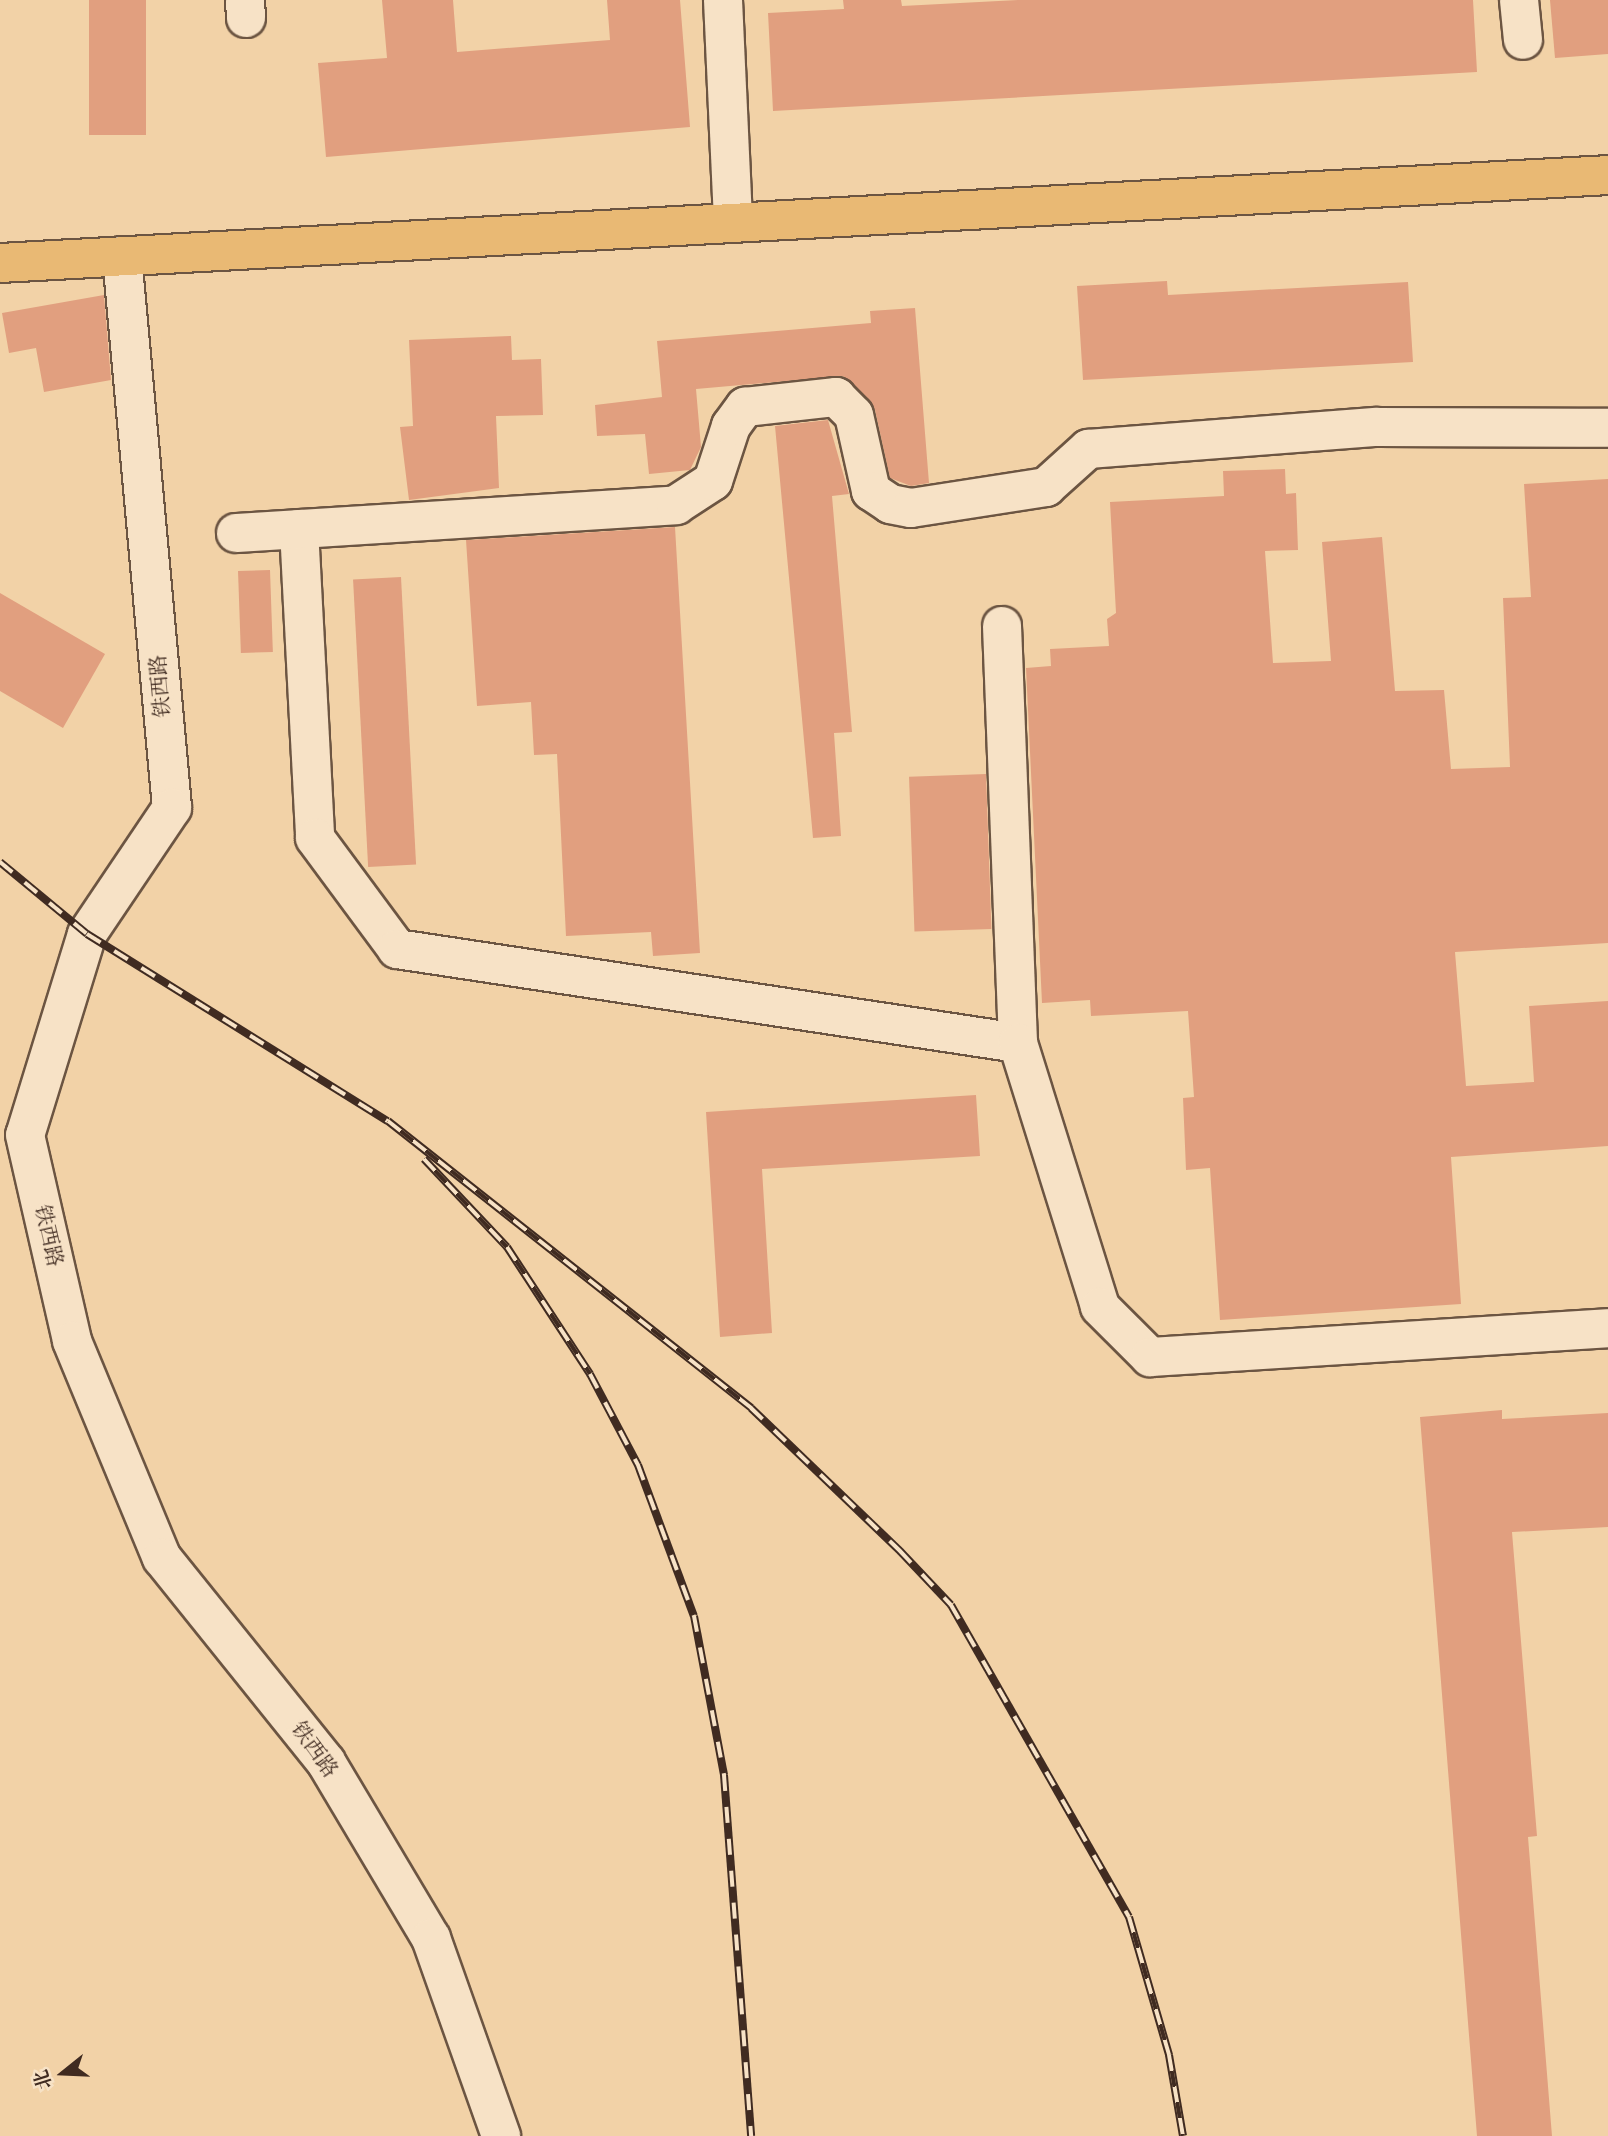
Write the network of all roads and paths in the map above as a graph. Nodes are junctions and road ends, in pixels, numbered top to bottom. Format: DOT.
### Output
graph roads {
  1 [pos="723,0"];
  2 [pos="1519,0"];
  3 [pos="1523,40"];
  4 [pos="1608,175"];
  5 [pos="733,223"];
  6 [pos="122,256"];
  7 [pos="0,263"];
  8 [pos="1608,428"];
  9 [pos="299,529"];
  10 [pos="236,533"];
  11 [pos="1002,626"];
  12 [pos="1018,1043"];
  13 [pos="1608,1328"];
  14 [pos="501,2136"];
  1 -- 5 [label="street"];
  2 -- 3 [label="street"];
  4 -- 5 [label="main road"];
  5 -- 6 [label="main road"];
  6 -- 7 [label="main road"];
  6 -- 14 [label="street, 铁西路"];
  8 -- 9 [label="street"];
  9 -- 10 [label="street"];
  9 -- 12 [label="street"];
  11 -- 12 [label="street"];
  12 -- 13 [label="street"];
}
